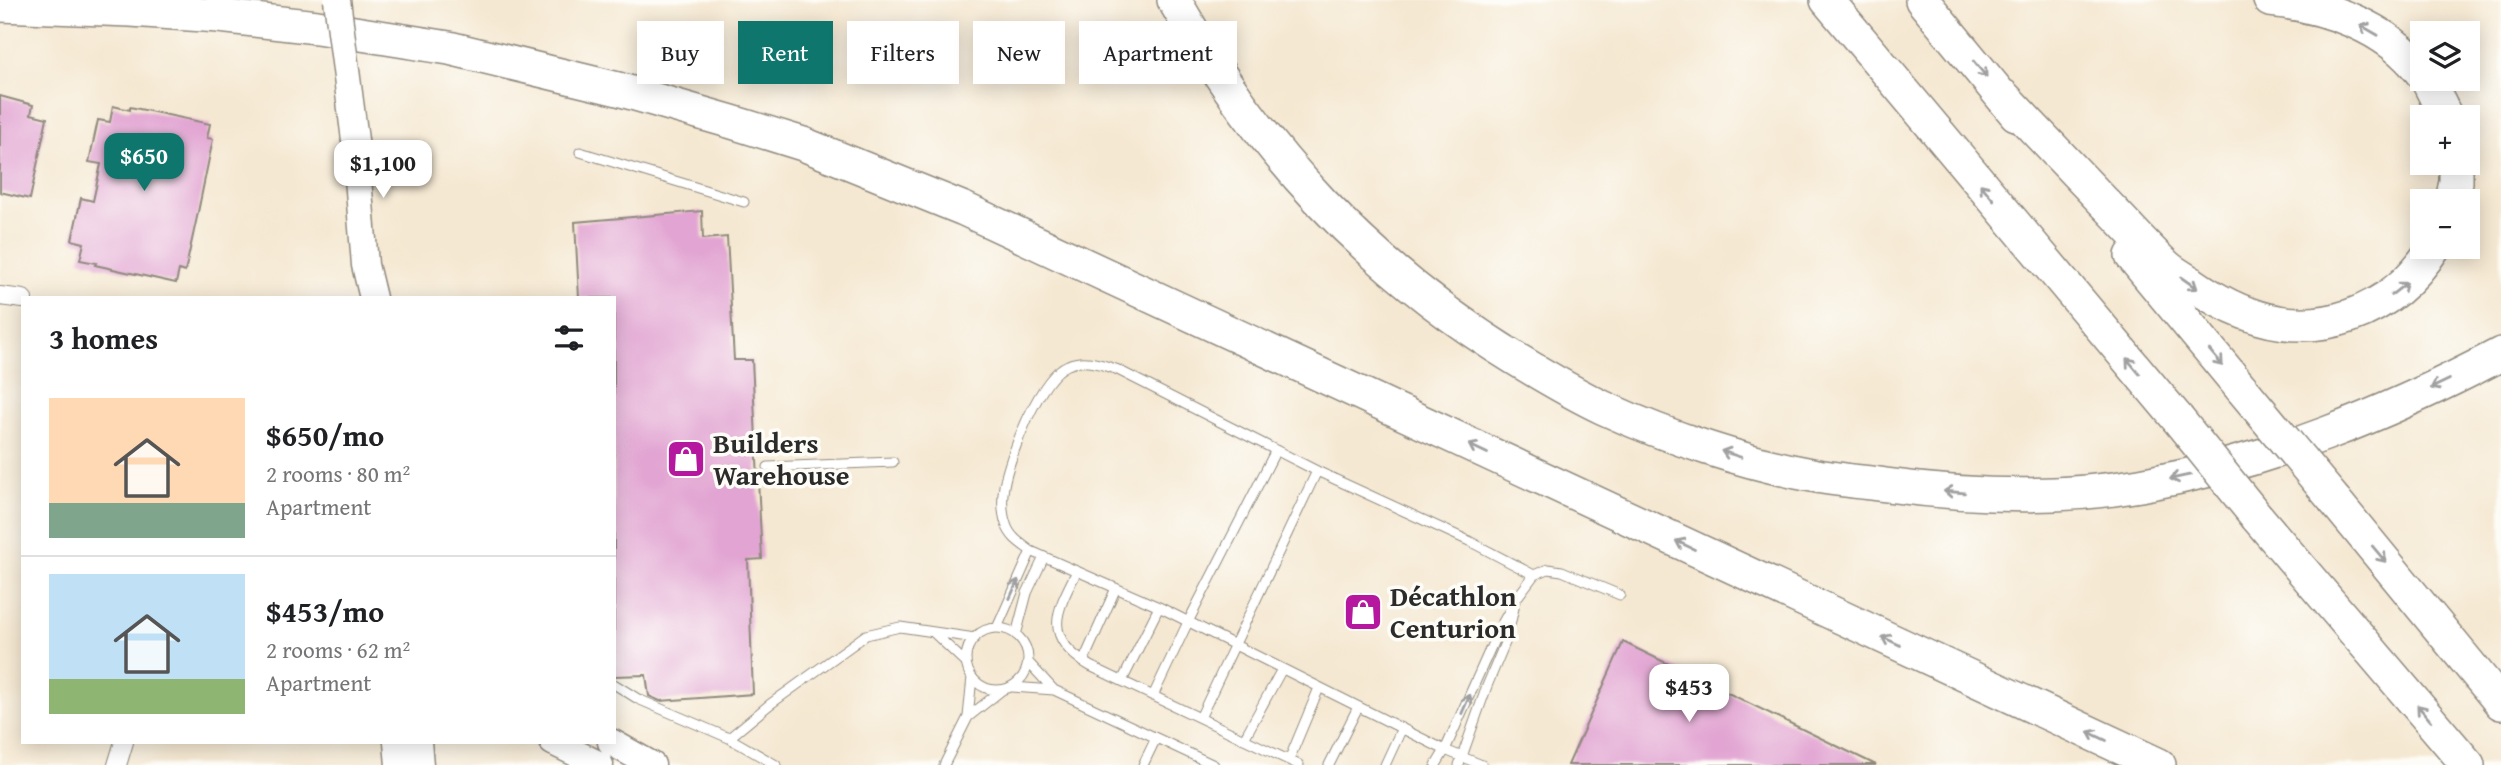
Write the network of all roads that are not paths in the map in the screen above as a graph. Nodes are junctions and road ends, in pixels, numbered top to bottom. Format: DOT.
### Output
graph roads {
  1 [pos="337,0"];
  2 [pos="1174,0"];
  3 [pos="1922,0"];
  4 [pos="2270,0"];
  5 [pos="0,5"];
  6 [pos="1830,6"];
  7 [pos="2410,60"];
  8 [pos="2003,96"];
  9 [pos="580,152"];
  10 [pos="744,202"];
  11 [pos="2426,259"];
  12 [pos="0,296"];
  13 [pos="371,296"];
  14 [pos="21,299"];
  15 [pos="2501,354"];
  16 [pos="1276,450"];
  17 [pos="893,462"];
  18 [pos="768,467"];
  19 [pos="1317,471"];
  20 [pos="1031,551"];
  21 [pos="1044,556"];
  22 [pos="1077,571"];
  23 [pos="1534,575"];
  24 [pos="1116,588"];
  25 [pos="1620,595"];
  26 [pos="1516,599"];
  27 [pos="1159,607"];
  28 [pos="1188,622"];
  29 [pos="997,628"];
  30 [pos="932,632"];
  31 [pos="1016,635"];
  32 [pos="975,638"];
  33 [pos="1236,646"];
  34 [pos="1028,662"];
  35 [pos="1083,662"];
  36 [pos="966,663"];
  37 [pos="1282,669"];
  38 [pos="972,677"];
  39 [pos="1122,681"];
  40 [pos="616,685"];
  41 [pos="1007,688"];
  42 [pos="1319,688"];
  43 [pos="1054,691"];
  44 [pos="1153,696"];
  45 [pos="2501,703"];
  46 [pos="1358,707"];
  47 [pos="968,717"];
  48 [pos="1200,718"];
  49 [pos="1402,728"];
  50 [pos="729,738"];
  51 [pos="1156,738"];
  52 [pos="1244,739"];
  53 [pos="123,744"];
  54 [pos="557,744"];
  55 [pos="615,744"];
  56 [pos="1445,750"];
  57 [pos="1289,760"];
  58 [pos="1461,761"];
  59 [pos="117,765"];
  60 [pos="600,765"];
  61 [pos="652,765"];
  62 [pos="776,765"];
  63 [pos="944,765"];
  64 [pos="1143,765"];
  65 [pos="1214,765"];
  66 [pos="1299,765"];
  67 [pos="1329,765"];
  68 [pos="1385,765"];
  69 [pos="1436,765"];
  70 [pos="1482,765"];
  71 [pos="2159,765"];
  72 [pos="2468,765"];
  1 -- 13 [label="main road, bridge"];
  15 -- 2 [label="highway, one-way"];
  3 -- 8 [label="highway, one-way"];
  7 -- 4 [label="highway, one-way"];
  71 -- 5 [label="highway, one-way"];
  72 -- 6 [label="highway, one-way, bridge"];
  8 -- 11 [label="highway, one-way"];
  8 -- 45 [label="highway, one-way, bridge"];
  9 -- 10 [label="lane"];
  12 -- 14 [label="street"];
  16 -- 19 [label="lane"];
  16 -- 20 [label="lane"];
  16 -- 28 [label="lane"];
  17 -- 18 [label="lane"];
  19 -- 23 [label="lane"];
  19 -- 33 [label="lane"];
  20 -- 21 [label="lane"];
  29 -- 20 [label="lane, one-way"];
  21 -- 22 [label="lane"];
  21 -- 31 [label="lane"];
  22 -- 24 [label="lane"];
  22 -- 35 [label="lane"];
  23 -- 25 [label="lane"];
  23 -- 26 [label="lane"];
  24 -- 27 [label="lane"];
  24 -- 35 [label="lane"];
  56 -- 26 [label="lane, one-way"];
  26 -- 58 [label="lane"];
  27 -- 28 [label="lane"];
  27 -- 39 [label="lane"];
  28 -- 33 [label="lane"];
  28 -- 44 [label="lane"];
  29 -- 31 [label="lane"];
  29 -- 32 [label="lane"];
  30 -- 32 [label="lane"];
  30 -- 36 [label="lane"];
  30 -- 50 [label="lane"];
  31 -- 34 [label="lane"];
  32 -- 36 [label="lane"];
  33 -- 37 [label="lane"];
  33 -- 48 [label="lane"];
  34 -- 41 [label="lane"];
  34 -- 43 [label="lane"];
  35 -- 39 [label="lane"];
  36 -- 38 [label="lane"];
  37 -- 42 [label="lane"];
  37 -- 52 [label="lane"];
  38 -- 41 [label="lane"];
  38 -- 47 [label="lane"];
  39 -- 44 [label="lane"];
  40 -- 50 [label="lane"];
  41 -- 43 [label="lane"];
  41 -- 47 [label="lane"];
  42 -- 46 [label="lane"];
  42 -- 57 [label="lane"];
  43 -- 51 [label="lane"];
  44 -- 48 [label="lane"];
  46 -- 49 [label="lane"];
  46 -- 67 [label="lane"];
  47 -- 63 [label="lane"];
  48 -- 52 [label="lane"];
  49 -- 56 [label="lane"];
  49 -- 68 [label="lane"];
  50 -- 62 [label="lane"];
  51 -- 64 [label="lane"];
  51 -- 65 [label="lane"];
  52 -- 57 [label="lane"];
  53 -- 59 [label="street"];
  54 -- 60 [label="main road"];
  55 -- 61 [label="main road"];
  56 -- 58 [label="lane"];
  56 -- 69 [label="lane"];
  57 -- 66 [label="lane"];
  58 -- 70 [label="lane"];
}
